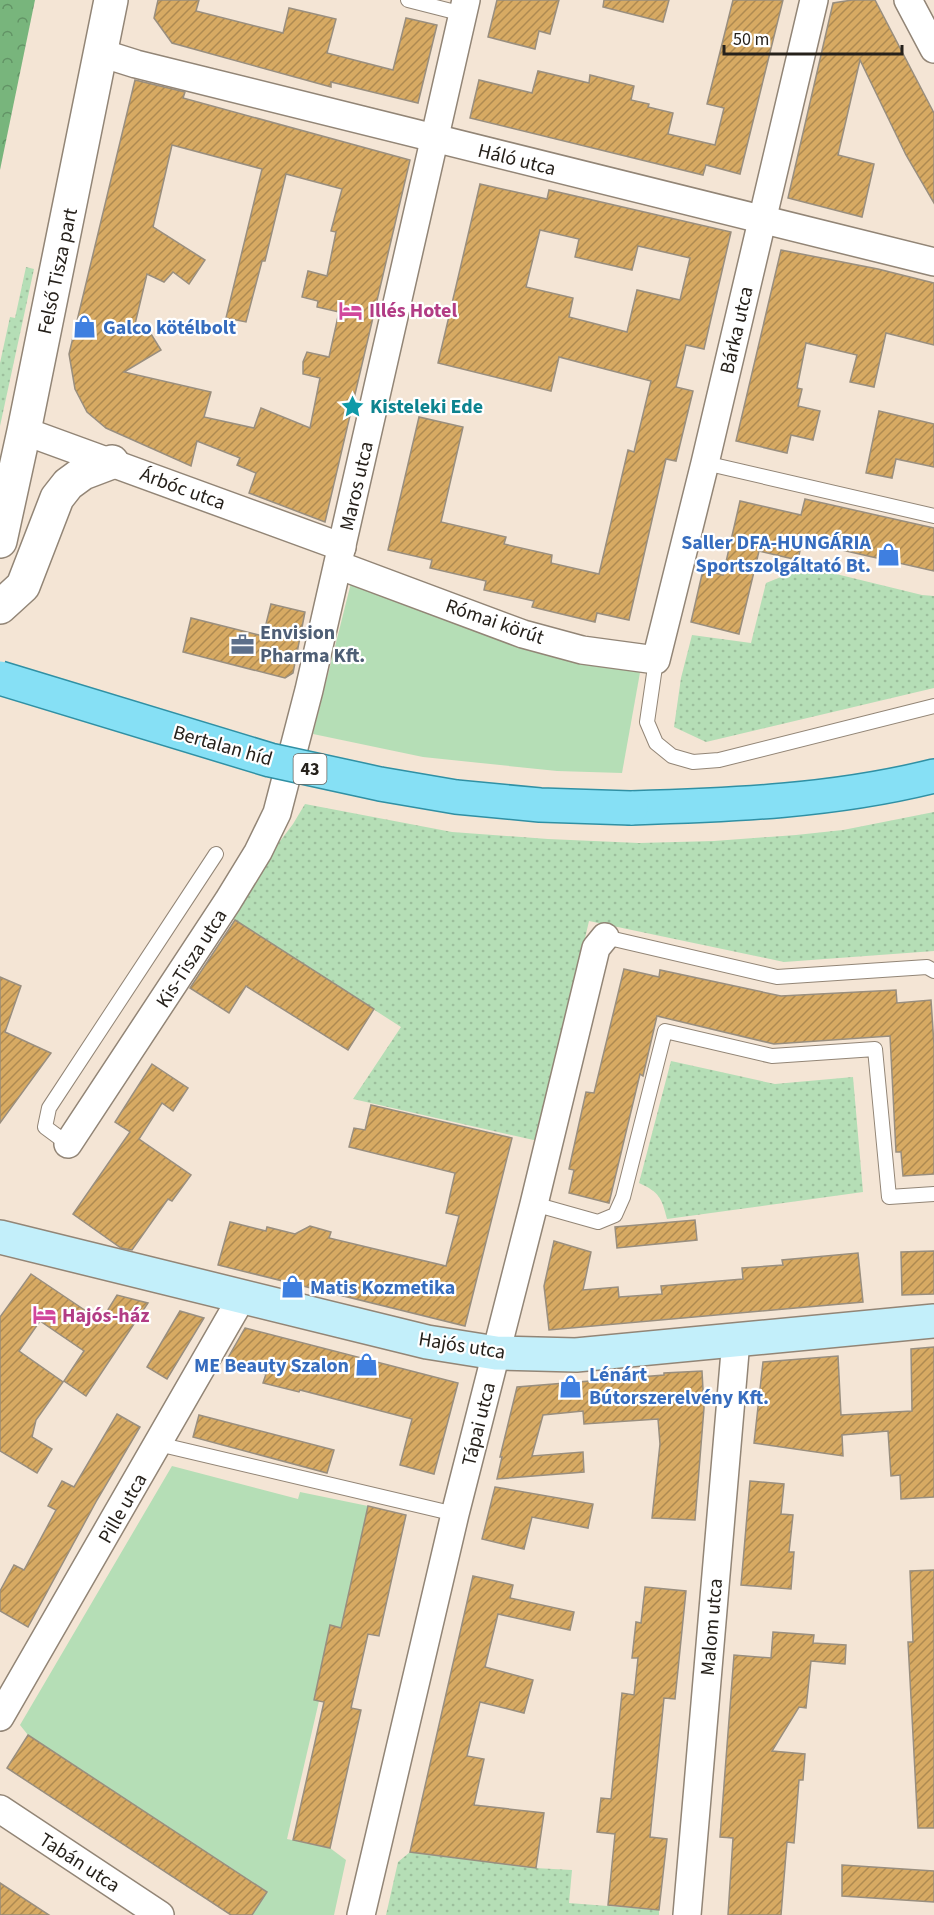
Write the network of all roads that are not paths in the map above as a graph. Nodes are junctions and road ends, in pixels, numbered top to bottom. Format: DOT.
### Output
graph roads {
  1 [pos="111,0"];
  2 [pos="408,0"];
  3 [pos="814,0"];
  4 [pos="908,0"];
  5 [pos="464,7"];
  6 [pos="934,49"];
  7 [pos="101,53"];
  8 [pos="434,138"];
  9 [pos="761,219"];
  10 [pos="934,262"];
  11 [pos="24,431"];
  12 [pos="111,462"];
  13 [pos="705,463"];
  14 [pos="934,516"];
  15 [pos="0,541"];
  16 [pos="340,556"];
  17 [pos="0,607"];
  18 [pos="656,660"];
  19 [pos="0,678"];
  20 [pos="934,706"];
  21 [pos="292,760"];
  22 [pos="934,776"];
  23 [pos="216,854"];
  24 [pos="605,938"];
  25 [pos="934,971"];
  26 [pos="68,1144"];
  27 [pos="934,1194"];
  28 [pos="534,1204"];
  29 [pos="0,1238"];
  30 [pos="242,1297"];
  31 [pos="934,1321"];
  32 [pos="736,1340"];
  33 [pos="495,1353"];
  34 [pos="158,1444"];
  35 [pos="455,1514"];
  36 [pos="0,1717"];
  37 [pos="0,1809"];
  38 [pos="160,1915"];
  39 [pos="361,1915"];
  40 [pos="687,1915"];
  1 -- 7 [label="street, Felső Tisza part"];
  2 -- 5 [label="lane"];
  3 -- 9 [label="street, Bárka utca"];
  4 -- 6 [label="street"];
  5 -- 8 [label="street, Maros utca"];
  7 -- 8 [label="street, Háló utca"];
  7 -- 11 [label="street, Felső Tisza part"];
  8 -- 9 [label="street, Háló utca"];
  8 -- 16 [label="street, Maros utca"];
  9 -- 10 [label="street, Háló utca"];
  9 -- 13 [label="street, Bárka utca"];
  11 -- 12 [label="street, Árbóc utca"];
  11 -- 15 [label="street, Felső Tisza part"];
  12 -- 16 [label="street, Árbóc utca"];
  12 -- 17 [label="street"];
  13 -- 14 [label="lane"];
  13 -- 18 [label="street, Bárka utca"];
  16 -- 18 [label="street, Római körút"];
  16 -- 21 [label="street, Maros utca"];
  18 -- 20 [label="lane"];
  19 -- 22 [label="main road, Bertalan híd / 43, bridge"];
  21 -- 26 [label="street, Kis-Tisza utca"];
  23 -- 26 [label="lane"];
  24 -- 25 [label="lane"];
  24 -- 28 [label="street, Tápai utca"];
  27 -- 28 [label="lane"];
  28 -- 33 [label="street, Tápai utca"];
  29 -- 30 [label="main road, Hajós utca"];
  30 -- 33 [label="main road, Hajós utca"];
  30 -- 34 [label="street, Pille utca"];
  31 -- 32 [label="main road, Hajós utca"];
  32 -- 33 [label="main road, Hajós utca"];
  32 -- 40 [label="street, Malom utca"];
  33 -- 35 [label="street, Tápai utca"];
  34 -- 35 [label="lane"];
  34 -- 36 [label="street, Pille utca"];
  35 -- 39 [label="street, Tápai utca"];
  37 -- 38 [label="street, Tabán utca"];
}
